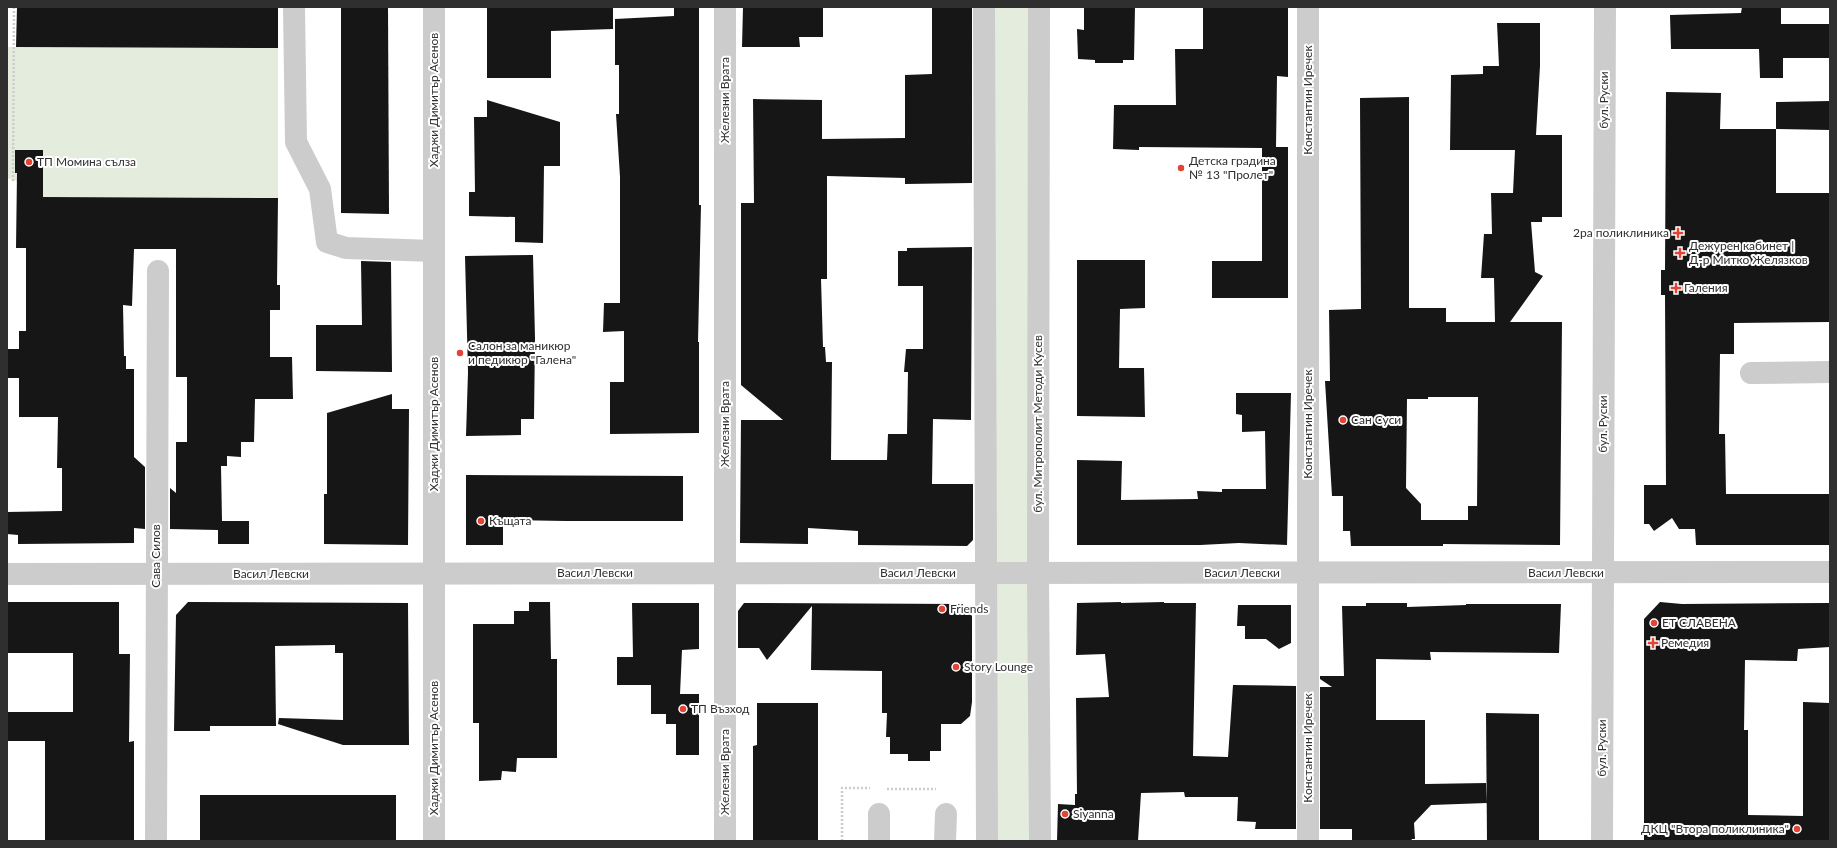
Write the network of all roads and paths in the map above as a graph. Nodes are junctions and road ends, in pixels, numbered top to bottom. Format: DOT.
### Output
graph roads {
  1 [pos="14,7"];
  2 [pos="294,7"];
  3 [pos="434,7"];
  4 [pos="725,7"];
  5 [pos="984,7"];
  6 [pos="1039,7"];
  7 [pos="1308,7"];
  8 [pos="1605,7"];
  9 [pos="12,181"];
  10 [pos="434,251"];
  11 [pos="158,271"];
  12 [pos="1830,372"];
  13 [pos="1751,373"];
  14 [pos="1830,572"];
  15 [pos="725,573"];
  16 [pos="986,573"];
  17 [pos="1038,573"];
  18 [pos="1308,573"];
  19 [pos="1603,573"];
  20 [pos="7,574"];
  21 [pos="156,574"];
  22 [pos="434,574"];
  23 [pos="879,814"];
  24 [pos="946,814"];
  25 [pos="156,841"];
  26 [pos="434,841"];
  27 [pos="725,841"];
  28 [pos="879,841"];
  29 [pos="945,841"];
  30 [pos="987,841"];
  31 [pos="1040,841"];
  32 [pos="1308,841"];
  33 [pos="1602,841"];
  1 -- 9 [label="path"];
  2 -- 10 [label="street"];
  3 -- 10 [label="street, Хаджи Димитър Асенов"];
  4 -- 15 [label="street, Железни Врата"];
  5 -- 16 [label="street"];
  6 -- 17 [label="street, бул. Митрополит Методи Кусев"];
  7 -- 18 [label="street, Константин Иречек"];
  8 -- 19 [label="street, бул. Руски"];
  10 -- 22 [label="street, Хаджи Димитър Асенов"];
  11 -- 21 [label="street, Сава Силов"];
  12 -- 13 [label="street"];
  14 -- 19 [label="street, Васил Левски"];
  15 -- 16 [label="street, Васил Левски"];
  15 -- 22 [label="street, Васил Левски"];
  15 -- 27 [label="street, Железни Врата"];
  16 -- 17 [label="street, Васил Левски"];
  16 -- 30 [label="street"];
  17 -- 18 [label="street, Васил Левски"];
  17 -- 31 [label="street, бул. Митрополит Методи Кусев"];
  18 -- 19 [label="street, Васил Левски"];
  18 -- 32 [label="street, Константин Иречек"];
  19 -- 33 [label="street, бул. Руски"];
  20 -- 21 [label="street, Васил Левски"];
  21 -- 22 [label="street, Васил Левски"];
  21 -- 25 [label="street, Сава Силов"];
  22 -- 26 [label="street, Хаджи Димитър Асенов"];
  23 -- 28 [label="street"];
  24 -- 29 [label="street"];
}
